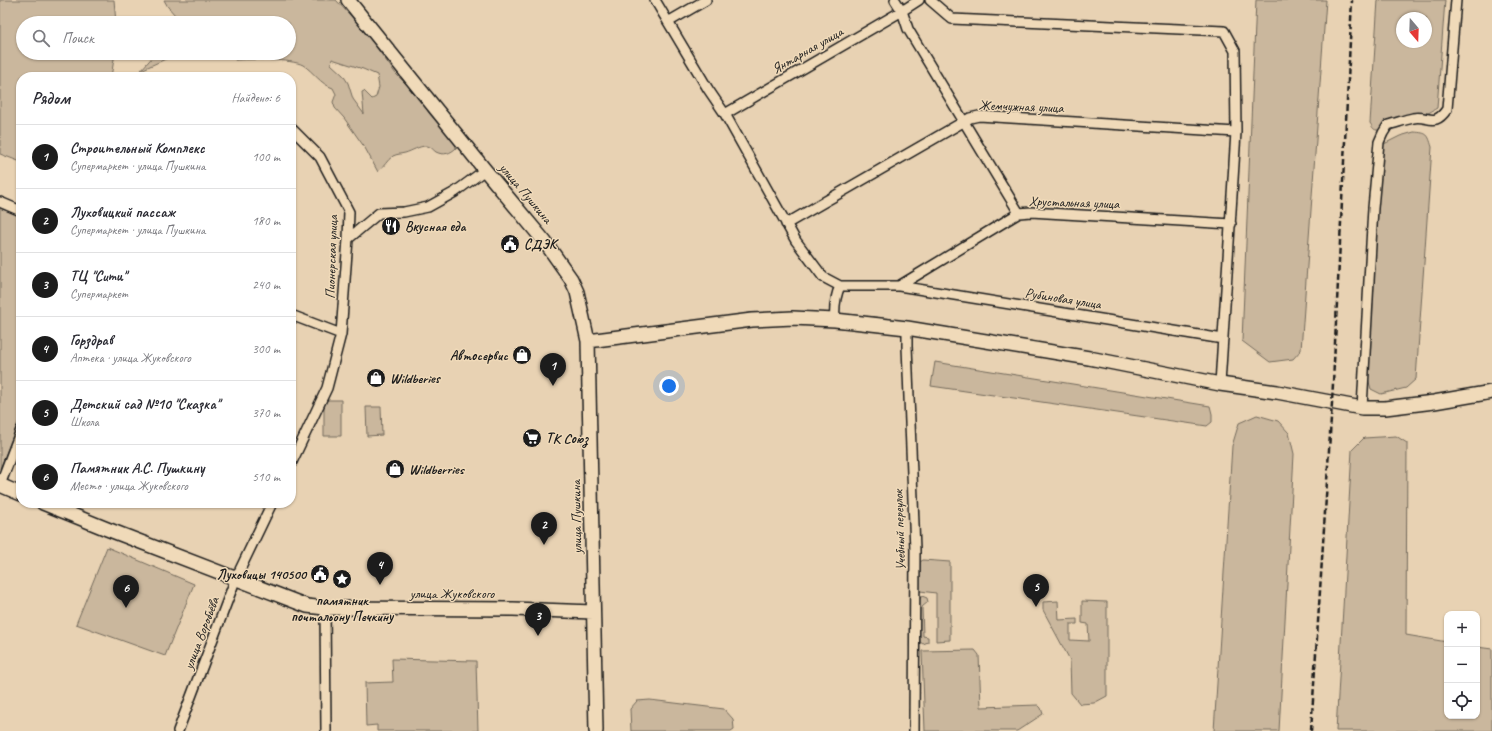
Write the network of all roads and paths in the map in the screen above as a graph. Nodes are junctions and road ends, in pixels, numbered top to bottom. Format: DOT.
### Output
graph roads {
  1 [pos="348,0"];
  2 [pos="655,0"];
  3 [pos="706,0"];
  4 [pos="895,0"];
  5 [pos="919,0"];
  6 [pos="930,0"];
  7 [pos="1456,0"];
  8 [pos="902,11"];
  9 [pos="668,22"];
  10 [pos="725,114"];
  11 [pos="964,120"];
  12 [pos="1236,132"];
  13 [pos="296,133"];
  14 [pos="486,170"];
  15 [pos="0,202"];
  16 [pos="16,209"];
  17 [pos="1019,213"];
  18 [pos="786,224"];
  19 [pos="1231,224"];
  20 [pos="348,239"];
  21 [pos="840,286"];
  22 [pos="899,286"];
  23 [pos="296,317"];
  24 [pos="835,320"];
  25 [pos="907,328"];
  26 [pos="341,334"];
  27 [pos="1223,339"];
  28 [pos="588,341"];
  29 [pos="1220,384"];
  30 [pos="1492,392"];
  31 [pos="1362,408"];
  32 [pos="16,443"];
  33 [pos="296,453"];
  34 [pos="0,485"];
  35 [pos="16,492"];
  36 [pos="55,508"];
  37 [pos="270,508"];
  38 [pos="236,578"];
  39 [pos="326,608"];
  40 [pos="593,612"];
  41 [pos="178,731"];
  42 [pos="326,731"];
  43 [pos="596,731"];
  44 [pos="914,731"];
  1 -- 14 [label="street, улица Пушкина"];
  2 -- 9 [label="street"];
  3 -- 9 [label="street"];
  4 -- 8 [label="street"];
  5 -- 8 [label="street, Янтарная улица"];
  6 -- 12 [label="street"];
  7 -- 31 [label="street"];
  8 -- 10 [label="street, Янтарная улица"];
  8 -- 11 [label="street"];
  9 -- 10 [label="street"];
  10 -- 18 [label="street"];
  11 -- 12 [label="street, Жемчужная улица"];
  11 -- 17 [label="street"];
  11 -- 18 [label="street, Жемчужная улица"];
  12 -- 19 [label="street"];
  13 -- 20 [label="street, Пионерская улица"];
  14 -- 20 [label="street"];
  14 -- 28 [label="street, улица Пушкина"];
  15 -- 16 [label="street"];
  17 -- 19 [label="street, Хрустальная улица"];
  17 -- 22 [label="street, Хрустальная улица"];
  18 -- 21 [label="street"];
  19 -- 27 [label="street"];
  20 -- 26 [label="street, Пионерская улица"];
  21 -- 22 [label="street"];
  21 -- 24 [label="street"];
  22 -- 27 [label="street, Рубиновая улица"];
  23 -- 26 [label="street"];
  24 -- 25 [label="street"];
  24 -- 28 [label="street"];
  25 -- 29 [label="street"];
  25 -- 44 [label="street, Учебный переулок"];
  26 -- 33 [label="street"];
  27 -- 29 [label="street"];
  28 -- 40 [label="street, улица Пушкина"];
  29 -- 31 [label="street"];
  30 -- 31 [label="street"];
  32 -- 34 [label="street"];
  34 -- 35 [label="street"];
  36 -- 38 [label="street, улица Жуковского"];
  37 -- 38 [label="street, улица Воробьёва"];
  38 -- 39 [label="street, улица Жуковского"];
  38 -- 41 [label="street, улица Воробьёва"];
  39 -- 40 [label="street, улица Жуковского"];
  39 -- 42 [label="street"];
  40 -- 43 [label="street, улица Пушкина"];
}
